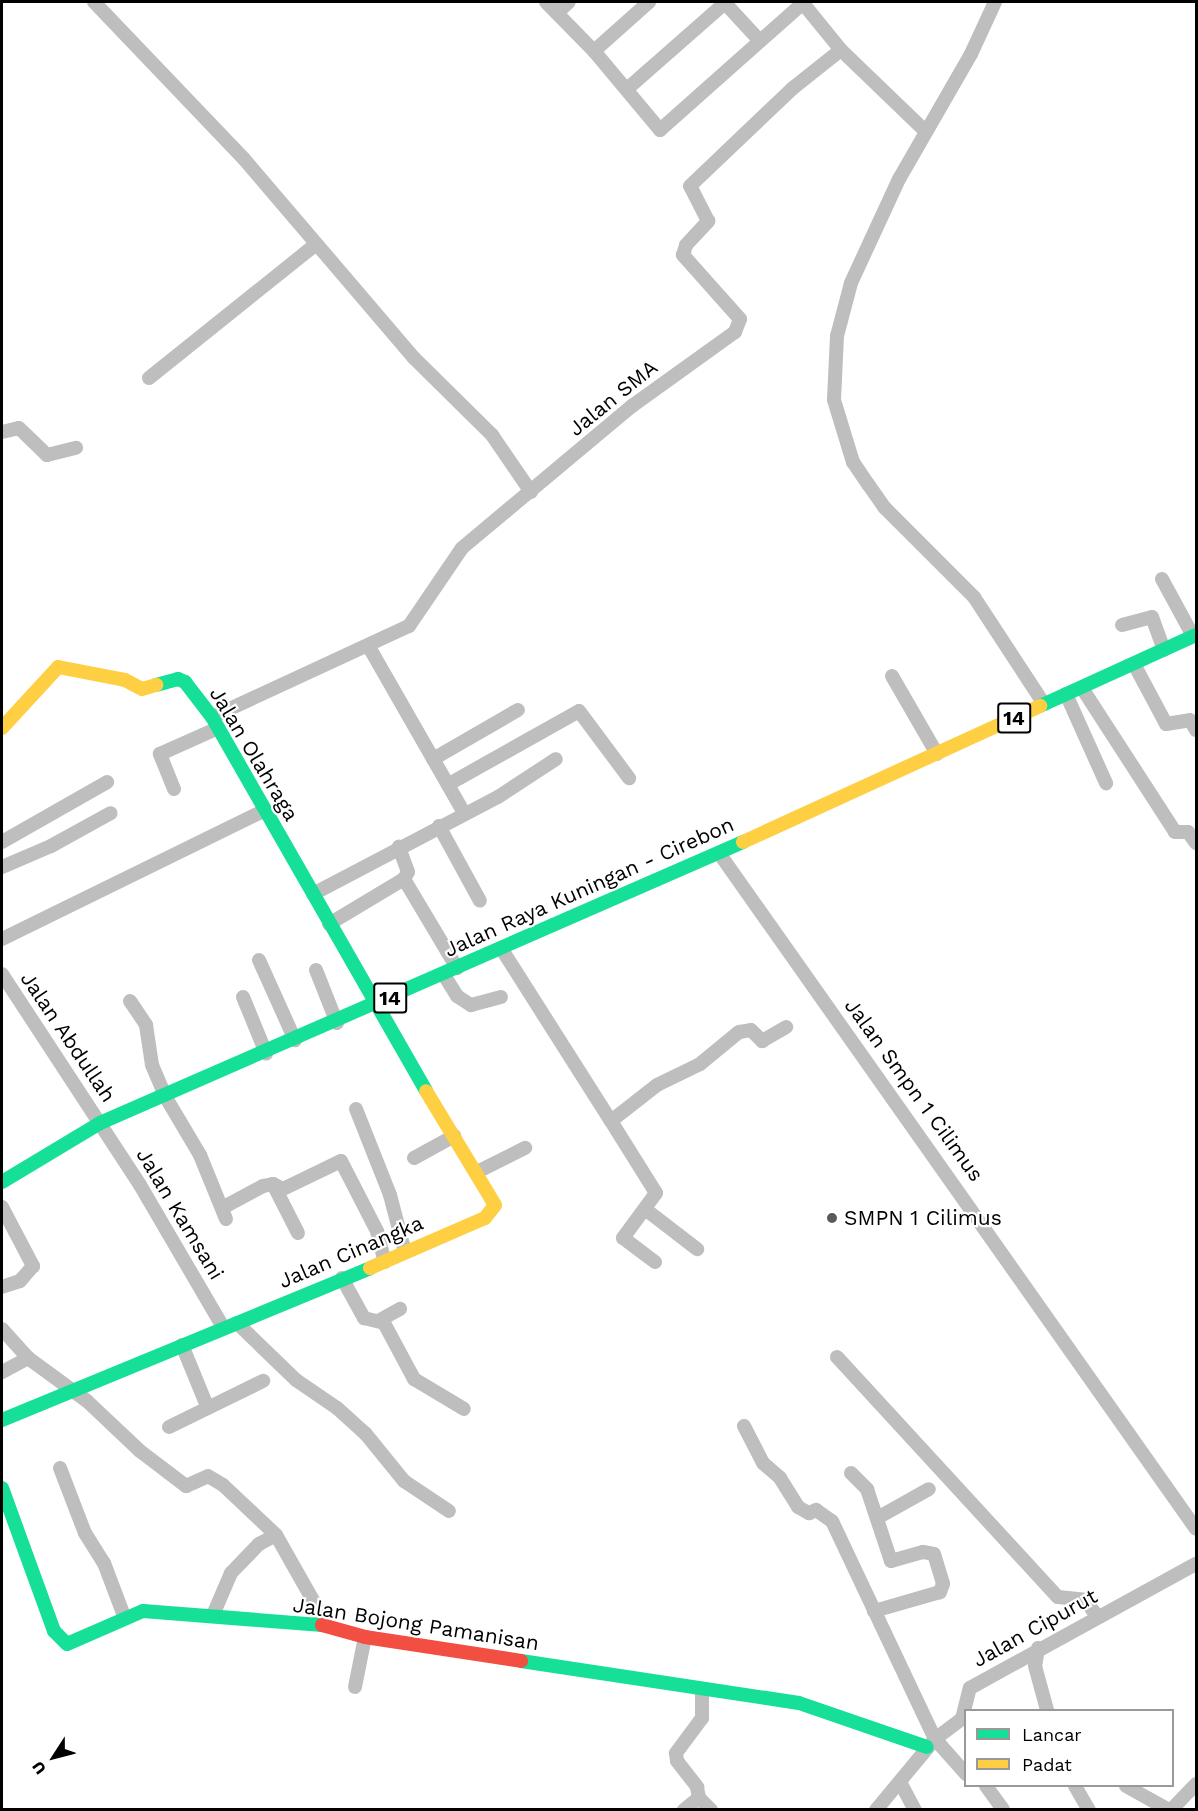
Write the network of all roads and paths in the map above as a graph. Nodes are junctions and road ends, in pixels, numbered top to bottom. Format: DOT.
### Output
graph roads {
  1 [pos="94,2"];
  2 [pos="546,2"];
  3 [pos="569,2"];
  4 [pos="649,2"];
  5 [pos="725,2"];
  6 [pos="803,2"];
  7 [pos="993,2"];
  8 [pos="557,13"];
  9 [pos="760,41"];
  10 [pos="841,50"];
  11 [pos="594,51"];
  12 [pos="627,89"];
  13 [pos="924,130"];
  14 [pos="315,245"];
  15 [pos="149,378"];
  16 [pos="2,432"];
  17 [pos="76,448"];
  18 [pos="531,492"];
  19 [pos="1162,579"];
  20 [pos="1122,626"];
  21 [pos="1195,636"];
  22 [pos="369,647"];
  23 [pos="1164,650"];
  24 [pos="1134,664"];
  25 [pos="892,676"];
  26 [pos="1082,688"];
  27 [pos="1066,694"];
  28 [pos="1044,704"];
  29 [pos="518,710"];
  30 [pos="215,723"];
  31 [pos="2,728"];
  32 [pos="1197,730"];
  33 [pos="937,754"];
  34 [pos="433,759"];
  35 [pos="556,759"];
  36 [pos="629,778"];
  37 [pos="107,782"];
  38 [pos="1106,783"];
  39 [pos="449,784"];
  40 [pos="174,789"];
  41 [pos="265,810"];
  42 [pos="111,813"];
  43 [pos="464,813"];
  44 [pos="439,826"];
  45 [pos="2,842"];
  46 [pos="1197,843"];
  47 [pos="399,847"];
  48 [pos="719,853"];
  49 [pos="2,867"];
  50 [pos="404,879"];
  51 [pos="313,894"];
  52 [pos="480,901"];
  53 [pos="329,924"];
  54 [pos="2,939"];
  55 [pos="501,948"];
  56 [pos="260,960"];
  57 [pos="316,970"];
  58 [pos="450,972"];
  59 [pos="2,977"];
  60 [pos="243,997"];
  61 [pos="501,997"];
  62 [pos="130,1001"];
  63 [pos="377,1004"];
  64 [pos="337,1023"];
  65 [pos="786,1027"];
  66 [pos="295,1040"];
  67 [pos="266,1053"];
  68 [pos="165,1096"];
  69 [pos="357,1109"];
  70 [pos="611,1121"];
  71 [pos="100,1123"];
  72 [pos="454,1136"];
  73 [pos="525,1148"];
  74 [pos="414,1158"];
  75 [pos="477,1172"];
  76 [pos="2,1182"];
  77 [pos="273,1184"];
  78 [pos="2,1207"];
  79 [pos="645,1209"];
  80 [pos="298,1233"];
  81 [pos="697,1249"];
  82 [pos="405,1252"];
  83 [pos="385,1262"];
  84 [pos="655,1262"];
  85 [pos="342,1278"];
  86 [pos="2,1287"];
  87 [pos="400,1309"];
  88 [pos="380,1320"];
  89 [pos="237,1323"];
  90 [pos="223,1327"];
  91 [pos="2,1329"];
  92 [pos="182,1345"];
  93 [pos="837,1357"];
  94 [pos="28,1358"];
  95 [pos="2,1372"];
  96 [pos="263,1381"];
  97 [pos="76,1392"];
  98 [pos="207,1406"];
  99 [pos="464,1409"];
  100 [pos="2,1420"];
  101 [pos="744,1426"];
  102 [pos="169,1427"];
  103 [pos="60,1468"];
  104 [pos="851,1473"];
  105 [pos="2,1488"];
  106 [pos="929,1489"];
  107 [pos="449,1511"];
  108 [pos="879,1517"];
  109 [pos="1197,1529"];
  110 [pos="276,1536"];
  111 [pos="1197,1564"];
  112 [pos="874,1611"];
  113 [pos="213,1615"];
  114 [pos="124,1616"];
  115 [pos="1097,1616"];
  116 [pos="322,1625"];
  117 [pos="365,1637"];
  118 [pos="1038,1648"];
  119 [pos="355,1687"];
  120 [pos="702,1689"];
  121 [pos="966,1709"];
  122 [pos="1047,1709"];
  123 [pos="964,1720"];
  124 [pos="931,1743"];
  125 [pos="964,1772"];
  126 [pos="900,1782"];
  127 [pos="1197,1784"];
  128 [pos="987,1787"];
  129 [pos="1076,1787"];
  130 [pos="1130,1787"];
  131 [pos="699,1798"];
  132 [pos="684,1809"];
  133 [pos="711,1809"];
  134 [pos="876,1809"];
  135 [pos="915,1809"];
  136 [pos="1003,1809"];
  137 [pos="1089,1809"];
  138 [pos="1170,1809"];
  1 -- 14 [label="street"];
  2 -- 8 [label="street"];
  3 -- 8 [label="street"];
  4 -- 11 [label="street"];
  5 -- 9 [label="street"];
  5 -- 12 [label="street"];
  6 -- 9 [label="street"];
  6 -- 10 [label="street"];
  7 -- 13 [label="street"];
  8 -- 11 [label="street"];
  9 -- 12 [label="street"];
  10 -- 13 [label="street"];
  10 -- 18 [label="street, Jalan SMA"];
  11 -- 12 [label="street"];
  13 -- 28 [label="street"];
  14 -- 15 [label="street"];
  14 -- 18 [label="street"];
  16 -- 17 [label="street"];
  18 -- 22 [label="street, Jalan SMA"];
  19 -- 21 [label="street"];
  20 -- 23 [label="street"];
  21 -- 23 [label="main road, Jalan Raya Kuningan - Cirebon / 14"];
  22 -- 30 [label="street, Jalan SMA"];
  22 -- 34 [label="street"];
  23 -- 24 [label="main road, Jalan Raya Kuningan - Cirebon / 14"];
  24 -- 26 [label="main road, Jalan Raya Kuningan - Cirebon / 14"];
  24 -- 32 [label="street"];
  25 -- 33 [label="street"];
  26 -- 27 [label="main road, Jalan Raya Kuningan - Cirebon / 14"];
  26 -- 46 [label="street"];
  27 -- 28 [label="main road, Jalan Raya Kuningan - Cirebon / 14"];
  27 -- 38 [label="street"];
  28 -- 33 [label="main road, Jalan Raya Kuningan - Cirebon / 14"];
  29 -- 34 [label="street"];
  30 -- 31 [label="main road, Jalan Olahraga"];
  30 -- 40 [label="street, Jalan SMA"];
  30 -- 41 [label="main road, Jalan Olahraga"];
  33 -- 48 [label="main road, Jalan Raya Kuningan - Cirebon / 14"];
  34 -- 39 [label="street"];
  35 -- 43 [label="street"];
  36 -- 39 [label="street"];
  37 -- 45 [label="street"];
  39 -- 43 [label="street"];
  41 -- 51 [label="main road, Jalan Olahraga"];
  41 -- 54 [label="street"];
  42 -- 49 [label="street"];
  43 -- 44 [label="street"];
  44 -- 47 [label="street"];
  44 -- 52 [label="street"];
  47 -- 50 [label="street"];
  47 -- 51 [label="street"];
  48 -- 55 [label="main road, Jalan Raya Kuningan - Cirebon / 14"];
  48 -- 109 [label="street, Jalan Smpn 1 Cilimus"];
  50 -- 53 [label="street"];
  50 -- 58 [label="street"];
  51 -- 53 [label="main road, Jalan Olahraga"];
  53 -- 63 [label="main road, Jalan Olahraga"];
  55 -- 58 [label="main road, Jalan Raya Kuningan - Cirebon / 14"];
  55 -- 70 [label="street"];
  56 -- 66 [label="street"];
  57 -- 64 [label="street"];
  58 -- 61 [label="street"];
  58 -- 63 [label="main road, Jalan Raya Kuningan - Cirebon / 14"];
  59 -- 71 [label="street, Jalan Abdullah"];
  60 -- 67 [label="street"];
  62 -- 68 [label="street"];
  63 -- 64 [label="main road, Jalan Raya Kuningan - Cirebon / 14"];
  63 -- 72 [label="main road, Jalan Cinangka"];
  64 -- 66 [label="main road, Jalan Raya Kuningan - Cirebon / 14"];
  65 -- 70 [label="street"];
  66 -- 67 [label="main road, Jalan Raya Kuningan - Cirebon / 14"];
  67 -- 68 [label="main road, Jalan Raya Kuningan - Cirebon / 14"];
  68 -- 71 [label="main road, Jalan Raya Kuningan - Cirebon / 14"];
  68 -- 77 [label="street"];
  69 -- 82 [label="street"];
  70 -- 79 [label="street"];
  71 -- 76 [label="main road, Jalan Raya Kuningan - Cirebon / 14"];
  71 -- 90 [label="street, Jalan Kamsani"];
  72 -- 74 [label="street"];
  72 -- 75 [label="main road, Jalan Cinangka"];
  73 -- 75 [label="street"];
  75 -- 82 [label="main road, Jalan Cinangka"];
  77 -- 80 [label="street"];
  77 -- 83 [label="street"];
  78 -- 86 [label="street"];
  79 -- 81 [label="street"];
  79 -- 84 [label="street"];
  82 -- 83 [label="main road, Jalan Cinangka"];
  83 -- 85 [label="main road, Jalan Cinangka"];
  85 -- 88 [label="street"];
  85 -- 89 [label="main road, Jalan Cinangka"];
  87 -- 88 [label="street"];
  88 -- 99 [label="street"];
  89 -- 90 [label="main road, Jalan Cinangka"];
  89 -- 107 [label="street"];
  90 -- 92 [label="main road, Jalan Cinangka"];
  91 -- 94 [label="street"];
  92 -- 97 [label="main road, Jalan Cinangka"];
  92 -- 98 [label="street"];
  93 -- 115 [label="street"];
  94 -- 95 [label="street"];
  94 -- 97 [label="street"];
  96 -- 98 [label="street"];
  97 -- 100 [label="main road, Jalan Cinangka"];
  97 -- 110 [label="street"];
  98 -- 102 [label="street"];
  101 -- 112 [label="street"];
  103 -- 114 [label="street"];
  104 -- 108 [label="street"];
  105 -- 114 [label="main road, Jalan Bojong Pamanisan"];
  106 -- 108 [label="street"];
  108 -- 112 [label="street"];
  110 -- 113 [label="street"];
  110 -- 116 [label="street"];
  111 -- 115 [label="street, Jalan Cipurut"];
  112 -- 124 [label="street"];
  113 -- 114 [label="main road, Jalan Bojong Pamanisan"];
  113 -- 116 [label="main road, Jalan Bojong Pamanisan"];
  115 -- 118 [label="street, Jalan Cipurut"];
  116 -- 117 [label="main road, Jalan Bojong Pamanisan"];
  117 -- 119 [label="street"];
  117 -- 120 [label="main road, Jalan Bojong Pamanisan"];
  118 -- 121 [label="street, Jalan Cipurut"];
  118 -- 122 [label="street"];
  120 -- 124 [label="main road, Jalan Bojong Pamanisan"];
  120 -- 131 [label="street"];
  123 -- 124 [label="street, Jalan Cipurut"];
  124 -- 125 [label="street"];
  124 -- 126 [label="street, Jalan Cipurut"];
  126 -- 134 [label="street, Jalan Cipurut"];
  126 -- 135 [label="street"];
  127 -- 138 [label="street"];
  128 -- 136 [label="street"];
  129 -- 137 [label="street"];
  130 -- 138 [label="street"];
  131 -- 132 [label="street"];
  131 -- 133 [label="street"];
}
